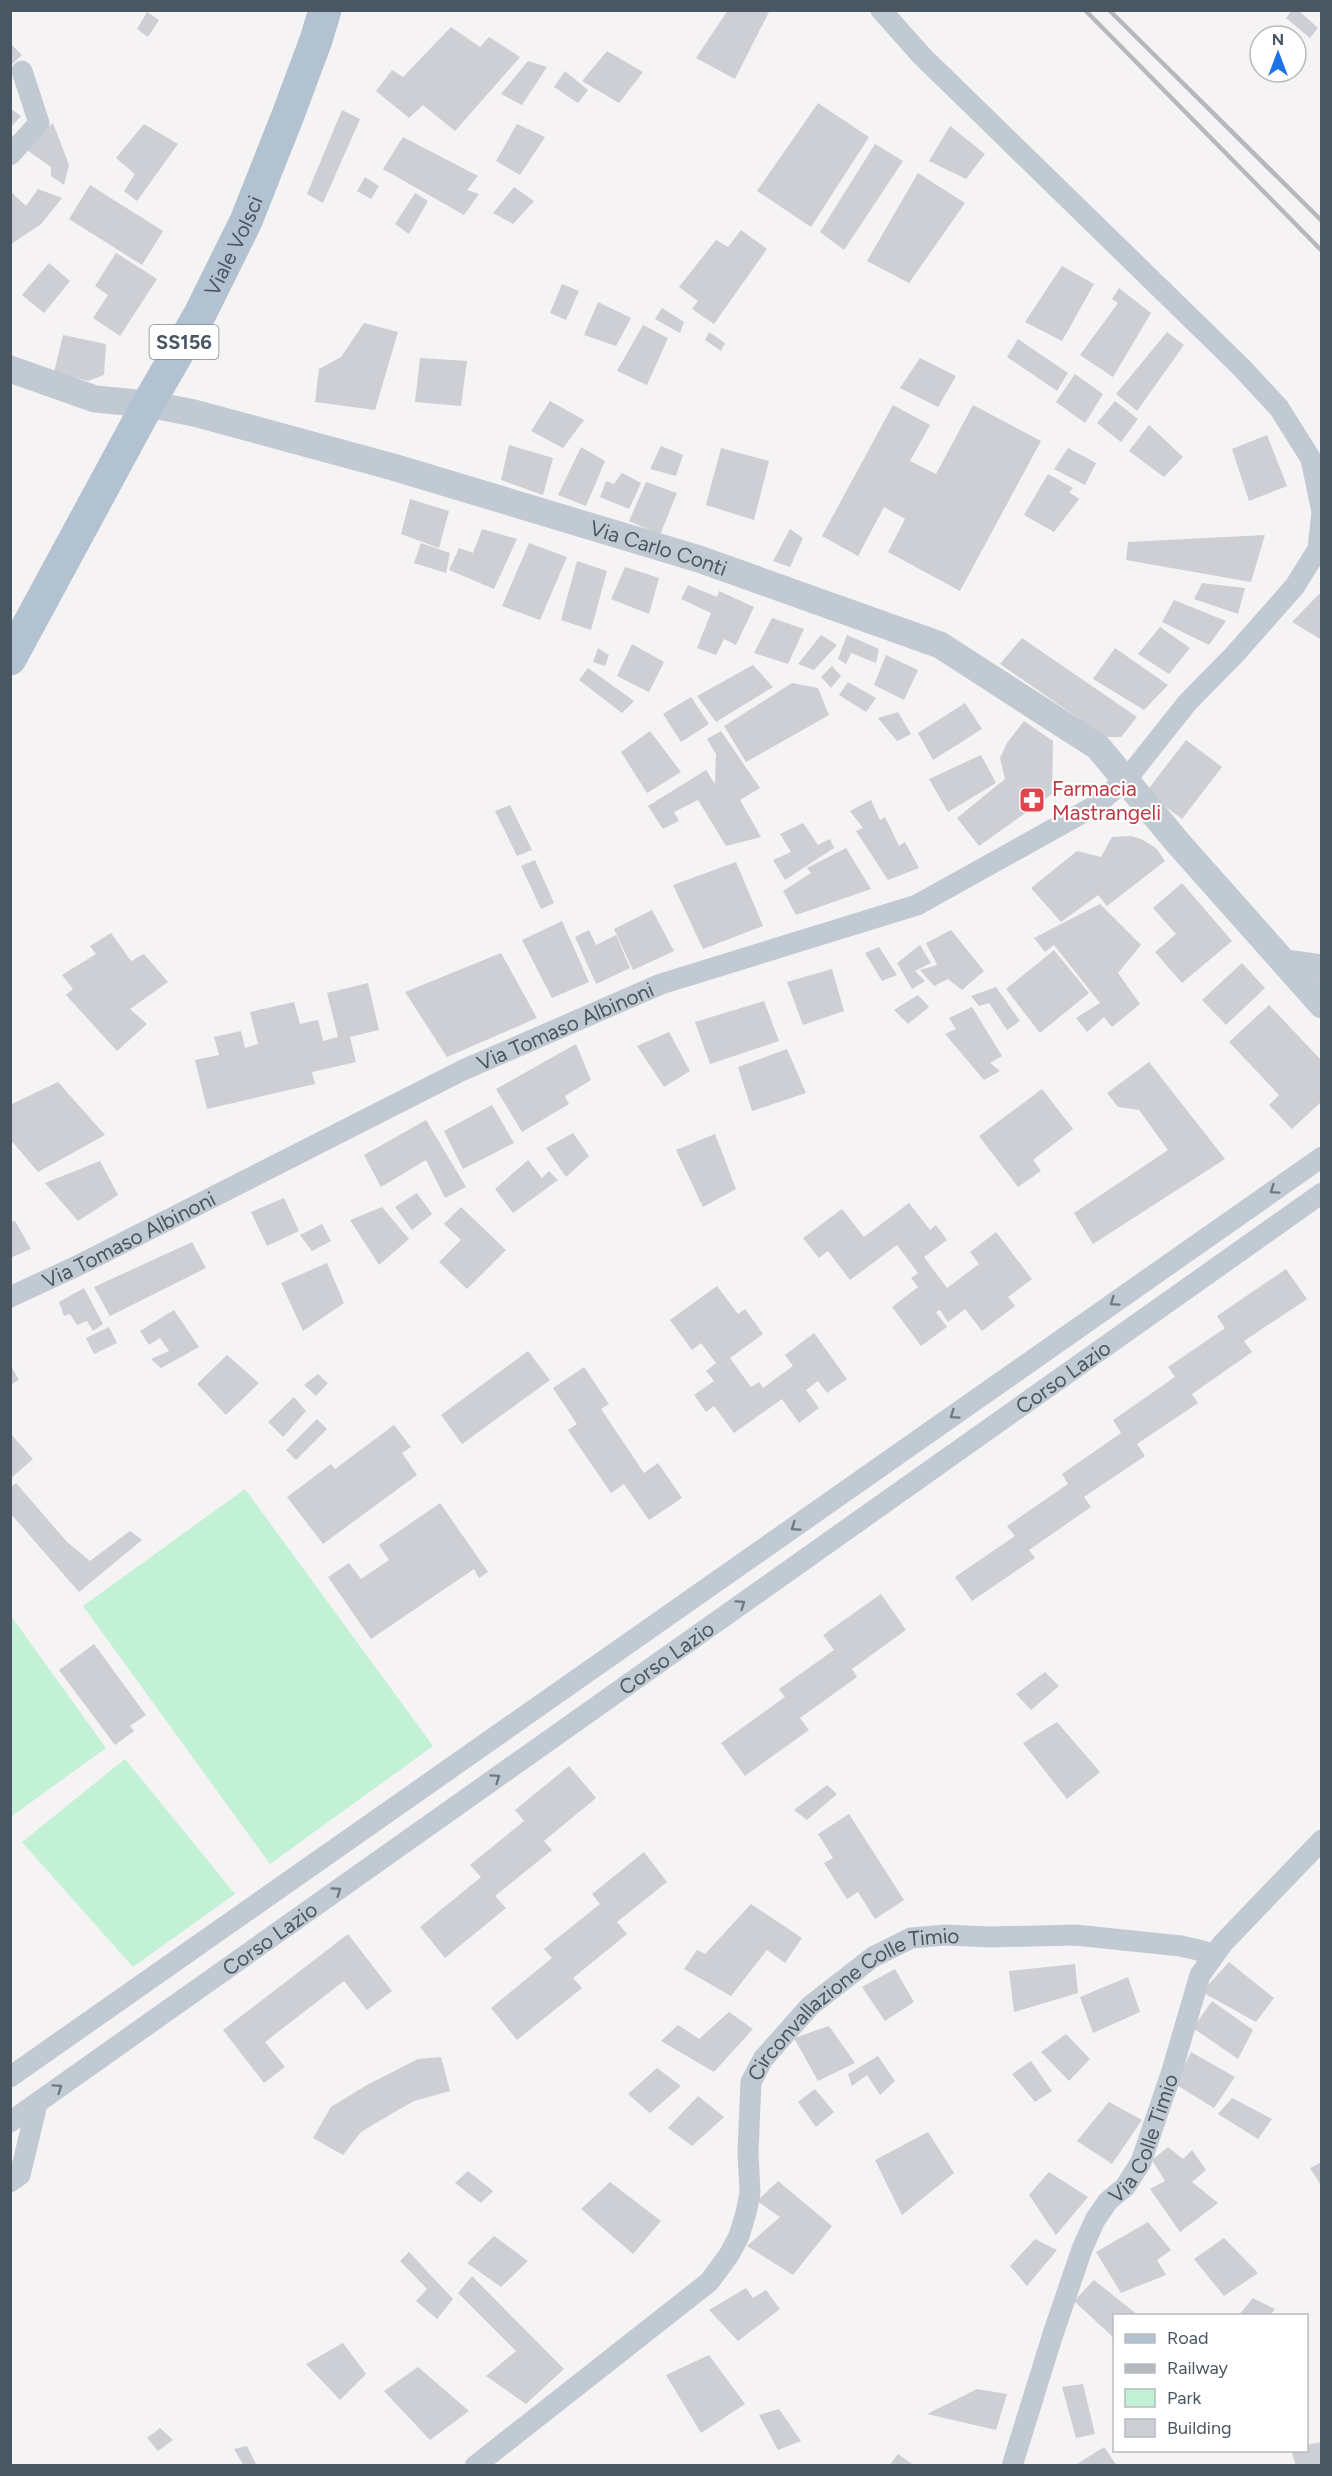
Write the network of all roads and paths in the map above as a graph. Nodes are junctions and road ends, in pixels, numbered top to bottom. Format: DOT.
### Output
graph roads {
  1 [pos="325,10"];
  2 [pos="881,10"];
  3 [pos="22,71"];
  4 [pos="10,155"];
  5 [pos="10,369"];
  6 [pos="148,404"];
  7 [pos="1322,512"];
  8 [pos="10,659"];
  9 [pos="1126,780"];
  10 [pos="1285,963"];
  11 [pos="1322,968"];
  12 [pos="1322,1005"];
  13 [pos="1322,1157"];
  14 [pos="1322,1193"];
  15 [pos="10,1297"];
  16 [pos="1322,1840"];
  17 [pos="1215,1954"];
  18 [pos="10,2077"];
  19 [pos="37,2104"];
  20 [pos="10,2122"];
  21 [pos="10,2182"];
  22 [pos="475,2466"];
  23 [pos="1012,2466"];
  1 -- 6 [label="main road, Viale Volsci / SS156"];
  2 -- 7 [label="street, Via Tomaso Albinoni"];
  3 -- 4 [label="street"];
  5 -- 6 [label="street, Via Carlo Conti"];
  6 -- 8 [label="main road, Viale Volsci / SS156"];
  6 -- 9 [label="street, Via Carlo Conti"];
  7 -- 9 [label="street, Via Tomaso Albinoni"];
  9 -- 10 [label="street, Via Carlo Conti"];
  9 -- 15 [label="street, Via Tomaso Albinoni"];
  10 -- 11 [label="street"];
  10 -- 12 [label="street, Via Carlo Conti"];
  13 -- 18 [label="street, Corso Lazio, one-way"];
  19 -- 14 [label="street, Corso Lazio, one-way"];
  16 -- 17 [label="street, Via Colle Timio"];
  17 -- 22 [label="street, Circonvallazione Colle Timio"];
  17 -- 23 [label="street, Via Colle Timio"];
  19 -- 20 [label="street, Corso Lazio"];
  19 -- 21 [label="street"];
}
